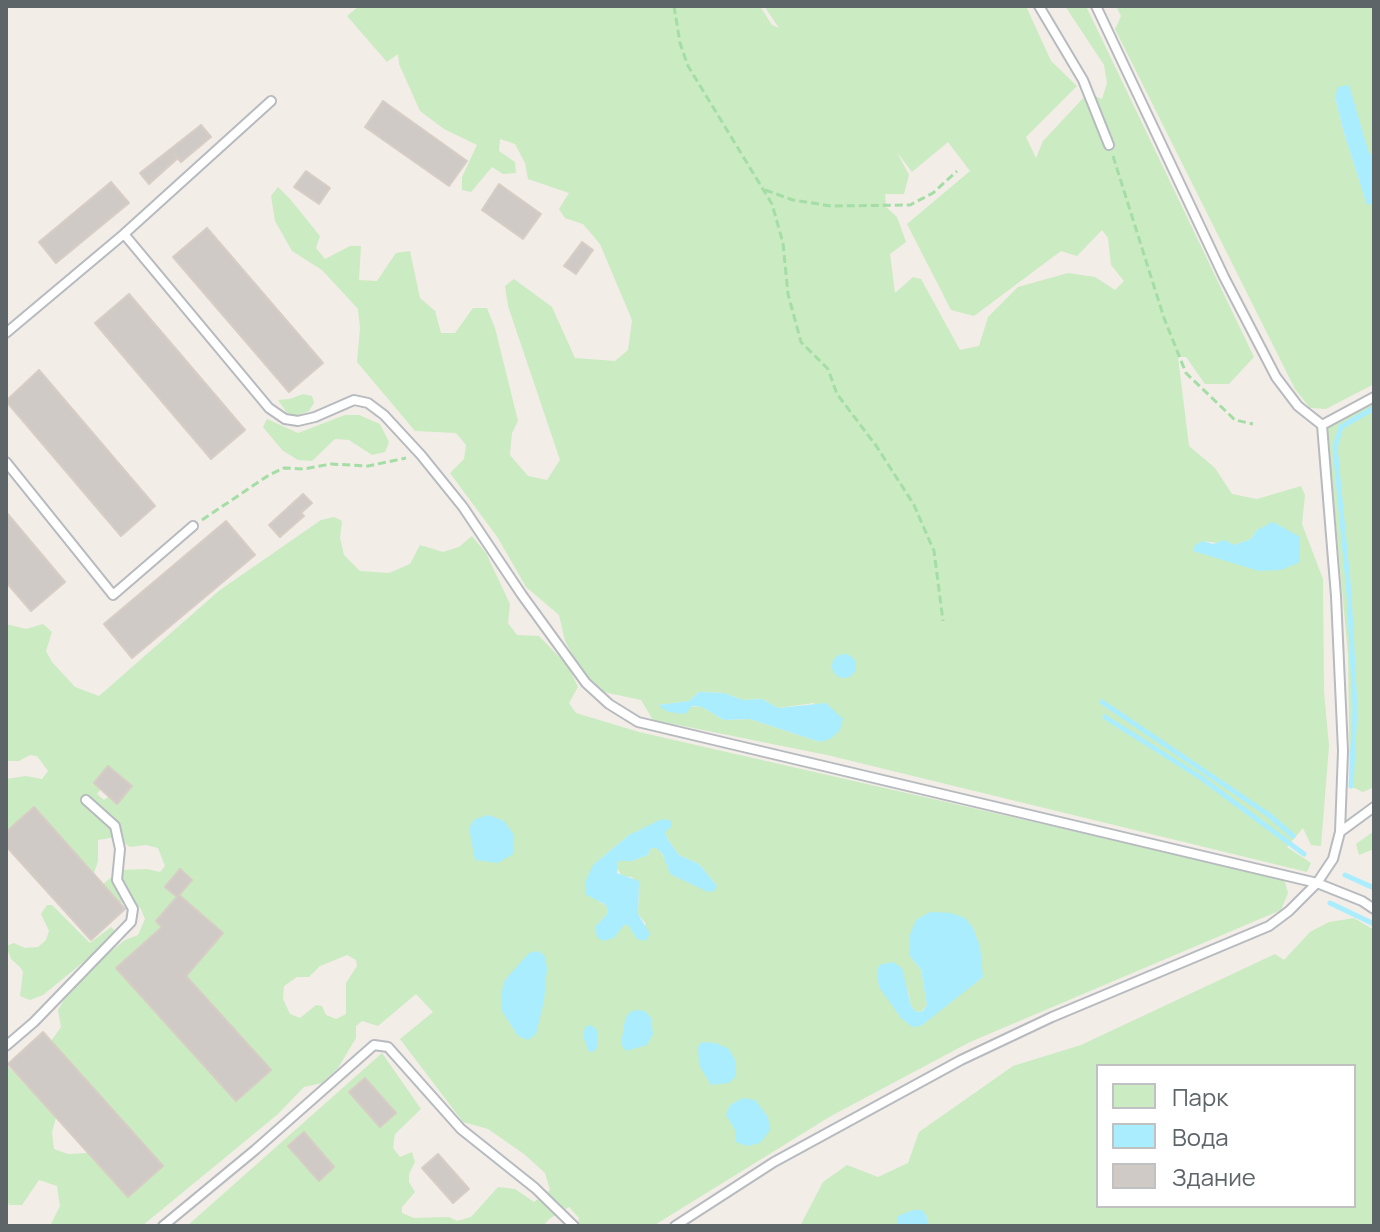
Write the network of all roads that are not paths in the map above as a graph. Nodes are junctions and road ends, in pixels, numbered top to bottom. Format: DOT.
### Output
graph roads {
  1 [pos="1039,6"];
  2 [pos="1096,6"];
  3 [pos="271,101"];
  4 [pos="1109,145"];
  5 [pos="124,234"];
  6 [pos="6,333"];
  7 [pos="1374,397"];
  8 [pos="1322,425"];
  9 [pos="6,462"];
  10 [pos="193,526"];
  11 [pos="86,800"];
  12 [pos="1374,807"];
  13 [pos="1340,832"];
  14 [pos="1317,883"];
  15 [pos="1374,909"];
  16 [pos="6,1046"];
  17 [pos="163,1226"];
  18 [pos="574,1226"];
  19 [pos="675,1226"];
  1 -- 4 [label="lane"];
  2 -- 8 [label="lane"];
  3 -- 5 [label="lane"];
  5 -- 6 [label="lane"];
  5 -- 14 [label="lane"];
  7 -- 8 [label="lane"];
  8 -- 13 [label="lane"];
  9 -- 10 [label="lane"];
  11 -- 16 [label="lane"];
  12 -- 13 [label="lane"];
  13 -- 14 [label="lane"];
  14 -- 15 [label="lane"];
  14 -- 19 [label="lane"];
  17 -- 18 [label="lane"];
}
